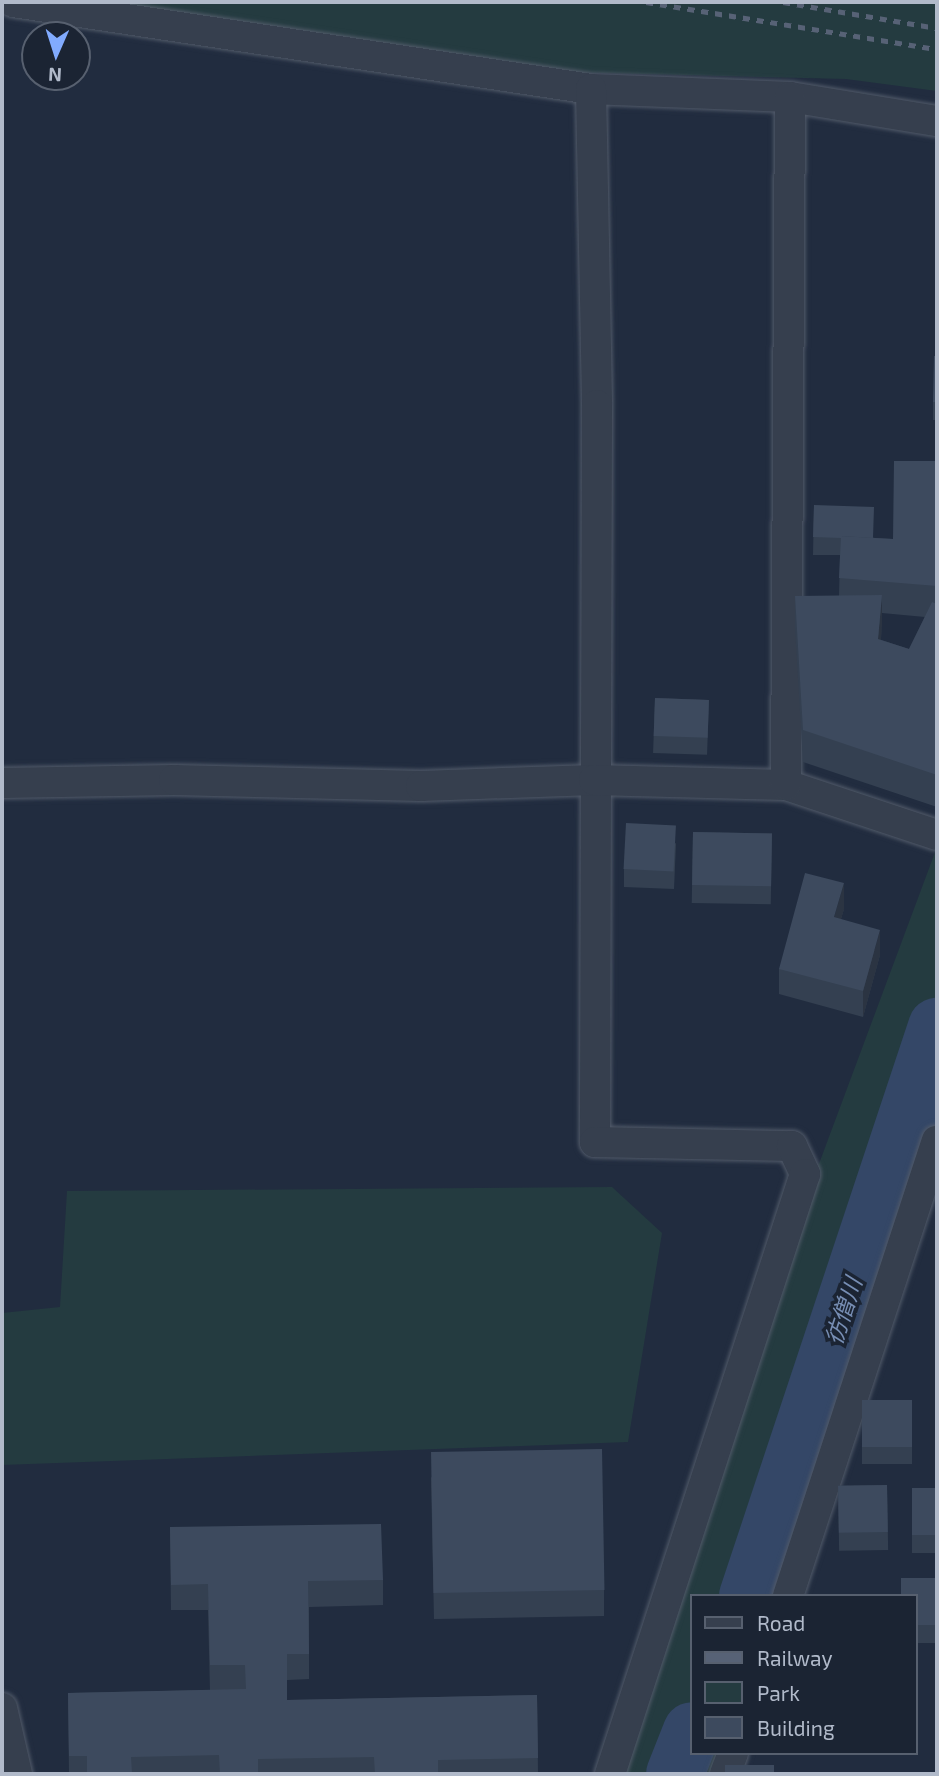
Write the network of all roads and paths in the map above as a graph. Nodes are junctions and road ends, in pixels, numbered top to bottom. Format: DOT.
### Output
graph roads {
  1 [pos="13,2"];
  2 [pos="591,89"];
  3 [pos="790,97"];
  4 [pos="937,121"];
  5 [pos="594,780"];
  6 [pos="2,783"];
  7 [pos="786,785"];
  8 [pos="937,835"];
  9 [pos="937,1141"];
  10 [pos="789,1594"];
  11 [pos="2,1708"];
  12 [pos="732,1755"];
  13 [pos="17,1774"];
  14 [pos="610,1774"];
  15 [pos="725,1774"];
  1 -- 2 [label="street"];
  2 -- 3 [label="street"];
  2 -- 5 [label="street"];
  3 -- 4 [label="street"];
  3 -- 7 [label="street"];
  5 -- 6 [label="street"];
  5 -- 7 [label="street"];
  5 -- 14 [label="street"];
  7 -- 8 [label="street"];
  9 -- 10 [label="street"];
  11 -- 13 [label="street"];
  12 -- 15 [label="street"];
}
